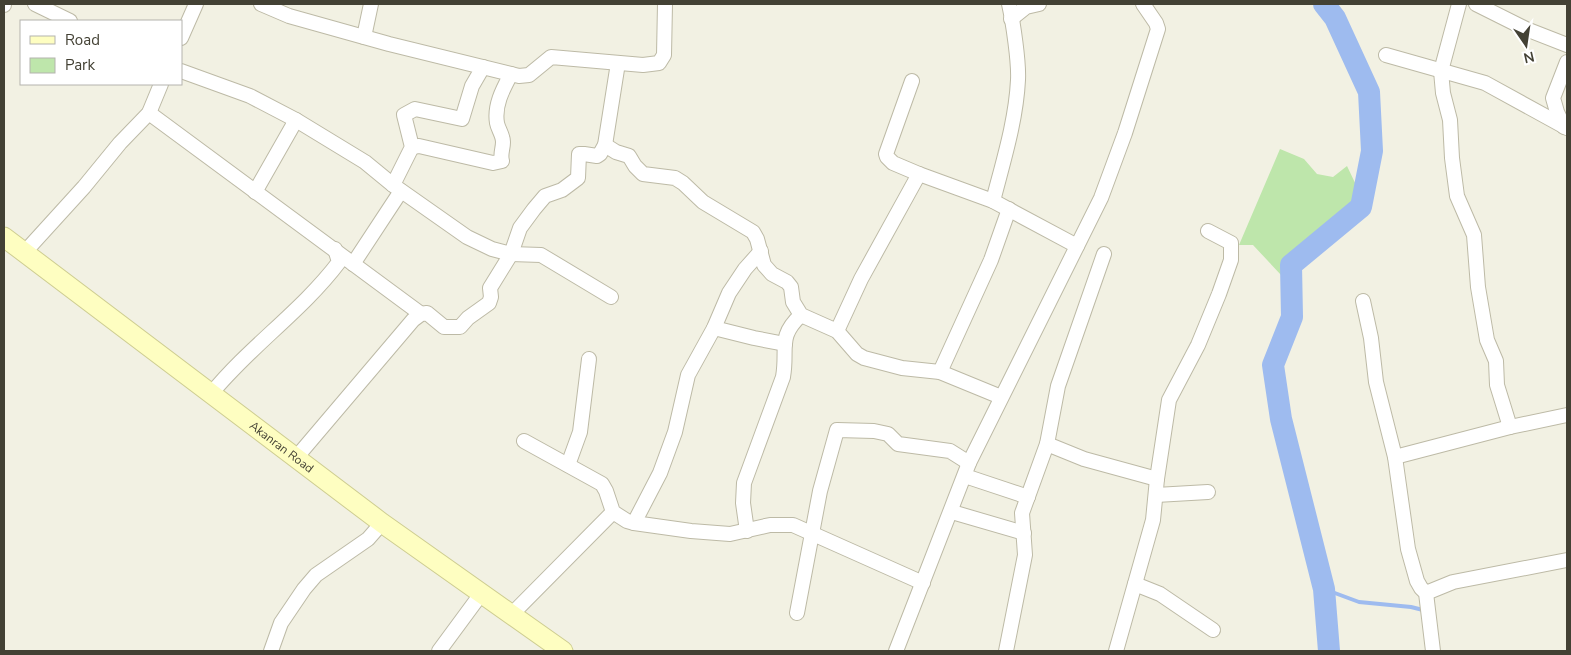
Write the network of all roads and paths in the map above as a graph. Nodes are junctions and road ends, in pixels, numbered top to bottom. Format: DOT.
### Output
graph roads {
  1 [pos="35,4"];
  2 [pos="196,4"];
  3 [pos="261,4"];
  4 [pos="371,4"];
  5 [pos="665,4"];
  6 [pos="1008,4"];
  7 [pos="1038,4"];
  8 [pos="1143,4"];
  9 [pos="1459,4"];
  10 [pos="1476,4"];
  11 [pos="1011,19"];
  12 [pos="68,20"];
  13 [pos="182,36"];
  14 [pos="364,36"];
  15 [pos="1567,45"];
  16 [pos="1386,55"];
  17 [pos="1567,62"];
  18 [pos="618,63"];
  19 [pos="483,67"];
  20 [pos="182,71"];
  21 [pos="1441,71"];
  22 [pos="511,74"];
  23 [pos="912,81"];
  24 [pos="161,85"];
  25 [pos="149,113"];
  26 [pos="296,120"];
  27 [pos="1565,128"];
  28 [pos="605,145"];
  29 [pos="412,147"];
  30 [pos="919,174"];
  31 [pos="397,188"];
  32 [pos="255,192"];
  33 [pos="993,201"];
  34 [pos="1009,209"];
  35 [pos="1208,231"];
  36 [pos="4,237"];
  37 [pos="1077,246"];
  38 [pos="335,250"];
  39 [pos="761,252"];
  40 [pos="24,253"];
  41 [pos="510,254"];
  42 [pos="1104,254"];
  43 [pos="356,260"];
  44 [pos="611,297"];
  45 [pos="1363,300"];
  46 [pos="421,314"];
  47 [pos="801,315"];
  48 [pos="714,328"];
  49 [pos="836,331"];
  50 [pos="785,344"];
  51 [pos="589,359"];
  52 [pos="940,372"];
  53 [pos="212,394"];
  54 [pos="1001,397"];
  55 [pos="1567,415"];
  56 [pos="1510,427"];
  57 [pos="524,440"];
  58 [pos="1047,444"];
  59 [pos="1395,457"];
  60 [pos="295,459"];
  61 [pos="568,465"];
  62 [pos="967,469"];
  63 [pos="1157,479"];
  64 [pos="1208,492"];
  65 [pos="1156,495"];
  66 [pos="1028,497"];
  67 [pos="613,512"];
  68 [pos="952,512"];
  69 [pos="382,523"];
  70 [pos="634,523"];
  71 [pos="747,531"];
  72 [pos="811,533"];
  73 [pos="1024,533"];
  74 [pos="1567,560"];
  75 [pos="923,584"];
  76 [pos="1135,584"];
  77 [pos="1426,593"];
  78 [pos="481,594"];
  79 [pos="797,613"];
  80 [pos="512,614"];
  81 [pos="1213,630"];
  82 [pos="271,651"];
  83 [pos="439,651"];
  84 [pos="563,651"];
  85 [pos="896,651"];
  86 [pos="1006,651"];
  87 [pos="1116,651"];
  88 [pos="1433,651"];
  1 -- 12 [label="street"];
  2 -- 13 [label="street"];
  3 -- 14 [label="street"];
  4 -- 14 [label="street"];
  5 -- 18 [label="street"];
  6 -- 11 [label="street"];
  7 -- 11 [label="street"];
  8 -- 37 [label="street"];
  9 -- 21 [label="street"];
  10 -- 15 [label="street"];
  11 -- 33 [label="street"];
  14 -- 19 [label="street"];
  16 -- 21 [label="street"];
  17 -- 27 [label="street"];
  18 -- 22 [label="street"];
  18 -- 28 [label="street"];
  19 -- 22 [label="street"];
  19 -- 29 [label="street"];
  20 -- 26 [label="street"];
  21 -- 27 [label="street"];
  21 -- 56 [label="street"];
  22 -- 29 [label="street"];
  23 -- 30 [label="street"];
  24 -- 25 [label="street"];
  25 -- 32 [label="street"];
  25 -- 40 [label="street"];
  26 -- 31 [label="street"];
  26 -- 32 [label="street"];
  28 -- 39 [label="street"];
  28 -- 41 [label="street"];
  29 -- 31 [label="street"];
  30 -- 33 [label="street"];
  30 -- 49 [label="street"];
  31 -- 41 [label="street"];
  31 -- 43 [label="street"];
  32 -- 38 [label="street"];
  33 -- 34 [label="street"];
  34 -- 37 [label="street"];
  34 -- 52 [label="street"];
  35 -- 63 [label="street"];
  36 -- 40 [label="main road, Akanran Road"];
  37 -- 54 [label="street"];
  38 -- 43 [label="street"];
  38 -- 53 [label="street"];
  39 -- 47 [label="street"];
  39 -- 48 [label="street"];
  40 -- 53 [label="main road, Akanran Road"];
  41 -- 44 [label="street"];
  41 -- 46 [label="street"];
  42 -- 58 [label="street"];
  43 -- 46 [label="street"];
  45 -- 59 [label="street"];
  46 -- 60 [label="street"];
  47 -- 49 [label="street"];
  47 -- 50 [label="street"];
  48 -- 50 [label="street"];
  48 -- 70 [label="street"];
  49 -- 52 [label="street"];
  50 -- 71 [label="street"];
  51 -- 61 [label="street"];
  52 -- 54 [label="street"];
  53 -- 60 [label="main road, Akanran Road"];
  54 -- 62 [label="street"];
  55 -- 56 [label="street"];
  56 -- 59 [label="street"];
  57 -- 61 [label="street"];
  58 -- 63 [label="street"];
  58 -- 66 [label="street"];
  59 -- 77 [label="street"];
  60 -- 69 [label="main road, Akanran Road"];
  61 -- 67 [label="street"];
  62 -- 66 [label="street"];
  62 -- 68 [label="street"];
  62 -- 72 [label="street"];
  63 -- 65 [label="street"];
  64 -- 65 [label="street"];
  65 -- 76 [label="street"];
  66 -- 73 [label="street"];
  67 -- 70 [label="street"];
  67 -- 80 [label="street"];
  68 -- 73 [label="street"];
  68 -- 75 [label="street"];
  69 -- 78 [label="main road, Akanran Road"];
  69 -- 82 [label="street"];
  70 -- 71 [label="street"];
  71 -- 72 [label="street"];
  72 -- 75 [label="street"];
  72 -- 79 [label="street"];
  73 -- 86 [label="street"];
  74 -- 77 [label="street"];
  75 -- 85 [label="street"];
  76 -- 81 [label="street"];
  76 -- 87 [label="street"];
  77 -- 88 [label="street"];
  78 -- 80 [label="main road, Akanran Road"];
  78 -- 83 [label="street"];
  80 -- 84 [label="main road, Akanran Road"];
}
